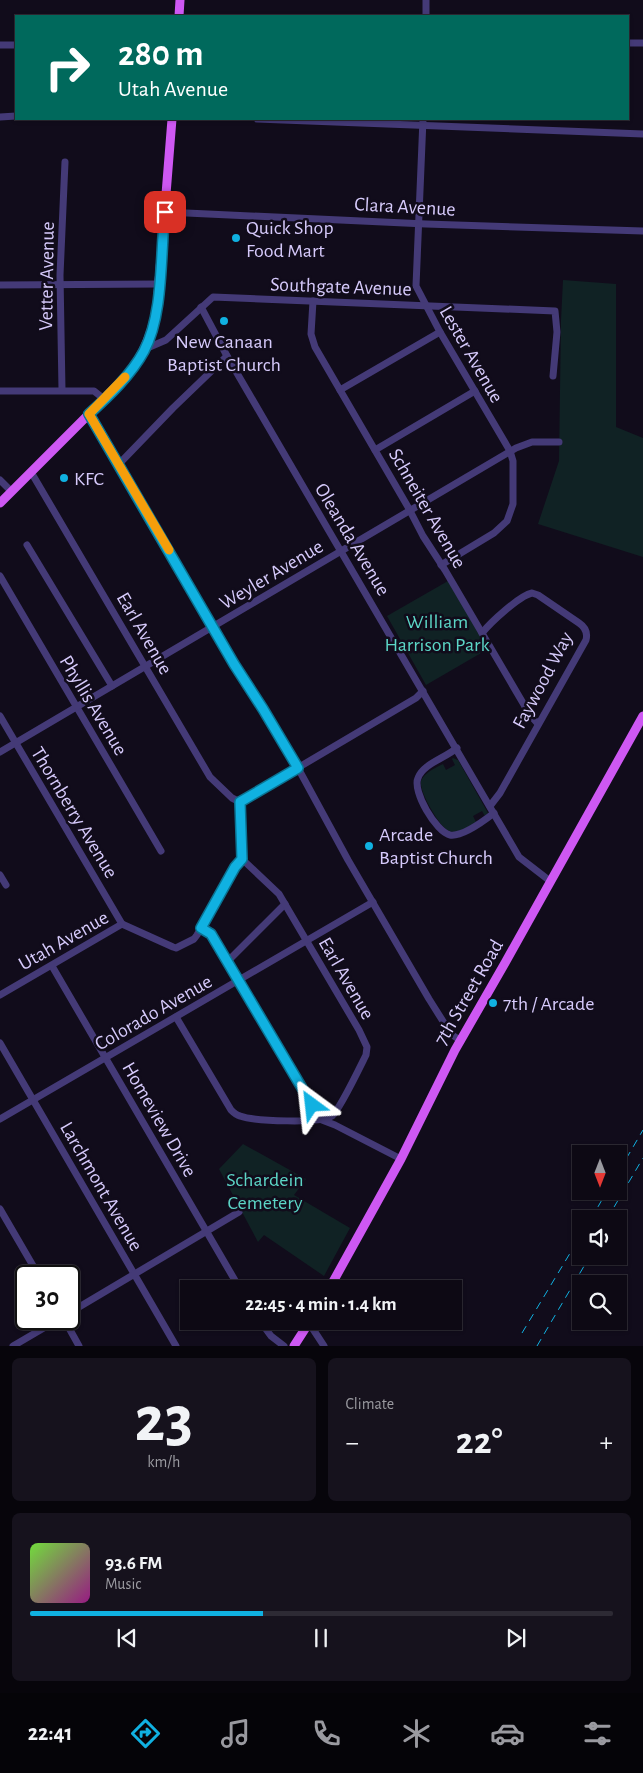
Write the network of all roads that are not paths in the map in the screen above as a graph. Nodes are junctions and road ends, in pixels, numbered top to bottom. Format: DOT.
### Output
graph roads {
  1 [pos="180,0"];
  2 [pos="426,0"];
  3 [pos="179,15"];
  4 [pos="426,15"];
  5 [pos="629,43"];
  6 [pos="643,43"];
  7 [pos="0,45"];
  8 [pos="15,45"];
  9 [pos="15,116"];
  10 [pos="0,117"];
  11 [pos="172,120"];
  12 [pos="312,120"];
  13 [pos="422,122"];
  14 [pos="643,134"];
  15 [pos="65,162"];
  16 [pos="165,212"];
  17 [pos="418,223"];
  18 [pos="643,231"];
  19 [pos="61,284"];
  20 [pos="159,284"];
  21 [pos="0,285"];
  22 [pos="313,301"];
  23 [pos="426,306"];
  24 [pos="201,307"];
  25 [pos="440,332"];
  26 [pos="145,349"];
  27 [pos="227,356"];
  28 [pos="553,376"];
  29 [pos="62,390"];
  30 [pos="340,390"];
  31 [pos="0,391"];
  32 [pos="475,391"];
  33 [pos="104,400"];
  34 [pos="89,414"];
  35 [pos="559,442"];
  36 [pos="375,450"];
  37 [pos="510,451"];
  38 [pos="119,464"];
  39 [pos="31,472"];
  40 [pos="0,480"];
  41 [pos="12,491"];
  42 [pos="0,503"];
  43 [pos="409,510"];
  44 [pos="27,545"];
  45 [pos="341,551"];
  46 [pos="441,565"];
  47 [pos="0,576"];
  48 [pos="213,627"];
  49 [pos="482,633"];
  50 [pos="145,666"];
  51 [pos="112,686"];
  52 [pos="423,691"];
  53 [pos="77,707"];
  54 [pos="0,716"];
  55 [pos="643,716"];
  56 [pos="538,724"];
  57 [pos="15,743"];
  58 [pos="457,748"];
  59 [pos="0,752"];
  60 [pos="298,768"];
  61 [pos="240,802"];
  62 [pos="492,810"];
  63 [pos="161,851"];
  64 [pos="242,859"];
  65 [pos="0,875"];
  66 [pos="550,881"];
  67 [pos="6,885"];
  68 [pos="373,902"];
  69 [pos="285,904"];
  70 [pos="122,924"];
  71 [pos="201,928"];
  72 [pos="307,941"];
  73 [pos="227,962"];
  74 [pos="52,966"];
  75 [pos="239,980"];
  76 [pos="0,995"];
  77 [pos="176,1017"];
  78 [pos="461,1041"];
  79 [pos="0,1043"];
  80 [pos="105,1058"];
  81 [pos="33,1100"];
  82 [pos="0,1119"];
  83 [pos="322,1120"];
  84 [pos="401,1159"];
  85 [pos="0,1210"];
  86 [pos="239,1212"];
  87 [pos="206,1231"];
  88 [pos="32,1265"];
  89 [pos="135,1275"];
  90 [pos="235,1280"];
  91 [pos="334,1280"];
  92 [pos="80,1307"];
  93 [pos="40,1330"];
  94 [pos="70,1330"];
  95 [pos="266,1330"];
  96 [pos="304,1330"];
  97 [pos="314,1330"];
  98 [pos="13,1346"];
  99 [pos="79,1346"];
  100 [pos="176,1346"];
  101 [pos="284,1346"];
  102 [pos="294,1346"];
  103 [pos="324,1346"];
  1 -- 3 [label="main road"];
  2 -- 4 [label="street"];
  5 -- 6 [label="street"];
  7 -- 8 [label="street"];
  9 -- 10 [label="street"];
  11 -- 16 [label="main road"];
  12 -- 13 [label="street"];
  13 -- 14 [label="street"];
  13 -- 17 [label="street, Lester Avenue"];
  15 -- 19 [label="street, Vetter Avenue"];
  16 -- 17 [label="street, Clara Avenue"];
  16 -- 20 [label="main road"];
  17 -- 18 [label="street, Clara Avenue"];
  17 -- 23 [label="street, Lester Avenue"];
  19 -- 20 [label="street"];
  19 -- 21 [label="street"];
  19 -- 29 [label="street, Vetter Avenue"];
  20 -- 26 [label="main road"];
  22 -- 23 [label="street, Southgate Avenue"];
  22 -- 24 [label="street, Southgate Avenue"];
  22 -- 30 [label="street, Schneiter Avenue"];
  23 -- 25 [label="street, Lester Avenue"];
  23 -- 28 [label="street, Southgate Avenue"];
  24 -- 26 [label="street, Southgate Avenue"];
  24 -- 27 [label="street, Oleanda Avenue"];
  25 -- 30 [label="street"];
  25 -- 32 [label="street, Lester Avenue"];
  26 -- 33 [label="main road"];
  27 -- 38 [label="street"];
  27 -- 45 [label="street, Oleanda Avenue"];
  29 -- 31 [label="street"];
  29 -- 33 [label="street"];
  30 -- 36 [label="street, Schneiter Avenue"];
  32 -- 36 [label="street"];
  32 -- 37 [label="street, Lester Avenue"];
  33 -- 34 [label="main road"];
  34 -- 38 [label="street"];
  34 -- 39 [label="main road"];
  35 -- 37 [label="street, Weyler Avenue"];
  36 -- 43 [label="street, Schneiter Avenue"];
  37 -- 43 [label="street, Weyler Avenue"];
  37 -- 46 [label="street, Lester Avenue"];
  38 -- 48 [label="street"];
  39 -- 41 [label="main road"];
  39 -- 50 [label="street, Earl Avenue"];
  40 -- 41 [label="street"];
  41 -- 42 [label="main road"];
  43 -- 45 [label="street, Weyler Avenue"];
  43 -- 46 [label="street, Schneiter Avenue"];
  44 -- 51 [label="street"];
  45 -- 48 [label="street, Weyler Avenue"];
  45 -- 52 [label="street, Oleanda Avenue"];
  46 -- 49 [label="street, Schneiter Avenue"];
  47 -- 53 [label="street, Phyllis Avenue"];
  48 -- 50 [label="street, Weyler Avenue"];
  48 -- 60 [label="street"];
  49 -- 56 [label="street, Schneiter Avenue"];
  49 -- 56 [label="street, Faywood Way"];
  50 -- 51 [label="street, Weyler Avenue"];
  50 -- 61 [label="street, Earl Avenue"];
  51 -- 53 [label="street, Weyler Avenue"];
  52 -- 58 [label="street, Oleanda Avenue"];
  52 -- 60 [label="street"];
  53 -- 57 [label="street, Weyler Avenue"];
  53 -- 63 [label="street, Phyllis Avenue"];
  54 -- 57 [label="street, Thornberry Avenue"];
  55 -- 66 [label="main road, 7th Street Road"];
  56 -- 62 [label="street, Faywood Way"];
  57 -- 59 [label="street, Weyler Avenue"];
  57 -- 70 [label="street, Thornberry Avenue"];
  58 -- 62 [label="street, Oleanda Avenue"];
  58 -- 62 [label="street"];
  60 -- 61 [label="street"];
  60 -- 68 [label="street"];
  61 -- 64 [label="street"];
  62 -- 66 [label="street, Oleanda Avenue"];
  64 -- 69 [label="street, Earl Avenue"];
  64 -- 71 [label="street, Utah Avenue"];
  65 -- 67 [label="street"];
  66 -- 78 [label="main road, 7th Street Road"];
  68 -- 72 [label="street, Colorado Avenue"];
  68 -- 78 [label="street"];
  69 -- 72 [label="street, Earl Avenue"];
  69 -- 73 [label="street"];
  70 -- 71 [label="street, Utah Avenue"];
  70 -- 74 [label="street, Utah Avenue"];
  71 -- 73 [label="street"];
  72 -- 75 [label="street, Colorado Avenue"];
  72 -- 83 [label="street, Earl Avenue"];
  73 -- 75 [label="street"];
  74 -- 76 [label="street, Utah Avenue"];
  74 -- 80 [label="street, Homeview Drive"];
  75 -- 77 [label="street, Colorado Avenue"];
  75 -- 83 [label="street"];
  77 -- 80 [label="street, Colorado Avenue"];
  77 -- 83 [label="street"];
  78 -- 84 [label="main road, 7th Street Road"];
  79 -- 81 [label="street, Larchmont Avenue"];
  80 -- 81 [label="street, Colorado Avenue"];
  80 -- 87 [label="street, Homeview Drive"];
  81 -- 82 [label="street, Colorado Avenue"];
  81 -- 89 [label="street, Larchmont Avenue"];
  83 -- 84 [label="street"];
  84 -- 91 [label="main road, 7th Street Road"];
  85 -- 88 [label="street"];
  86 -- 87 [label="street"];
  87 -- 89 [label="street"];
  87 -- 90 [label="street, Homeview Drive"];
  89 -- 92 [label="street"];
  89 -- 100 [label="street, Larchmont Avenue"];
  93 -- 98 [label="street"];
  94 -- 99 [label="street"];
  95 -- 101 [label="street"];
  96 -- 102 [label="main road"];
  97 -- 103 [label="street"];
}
